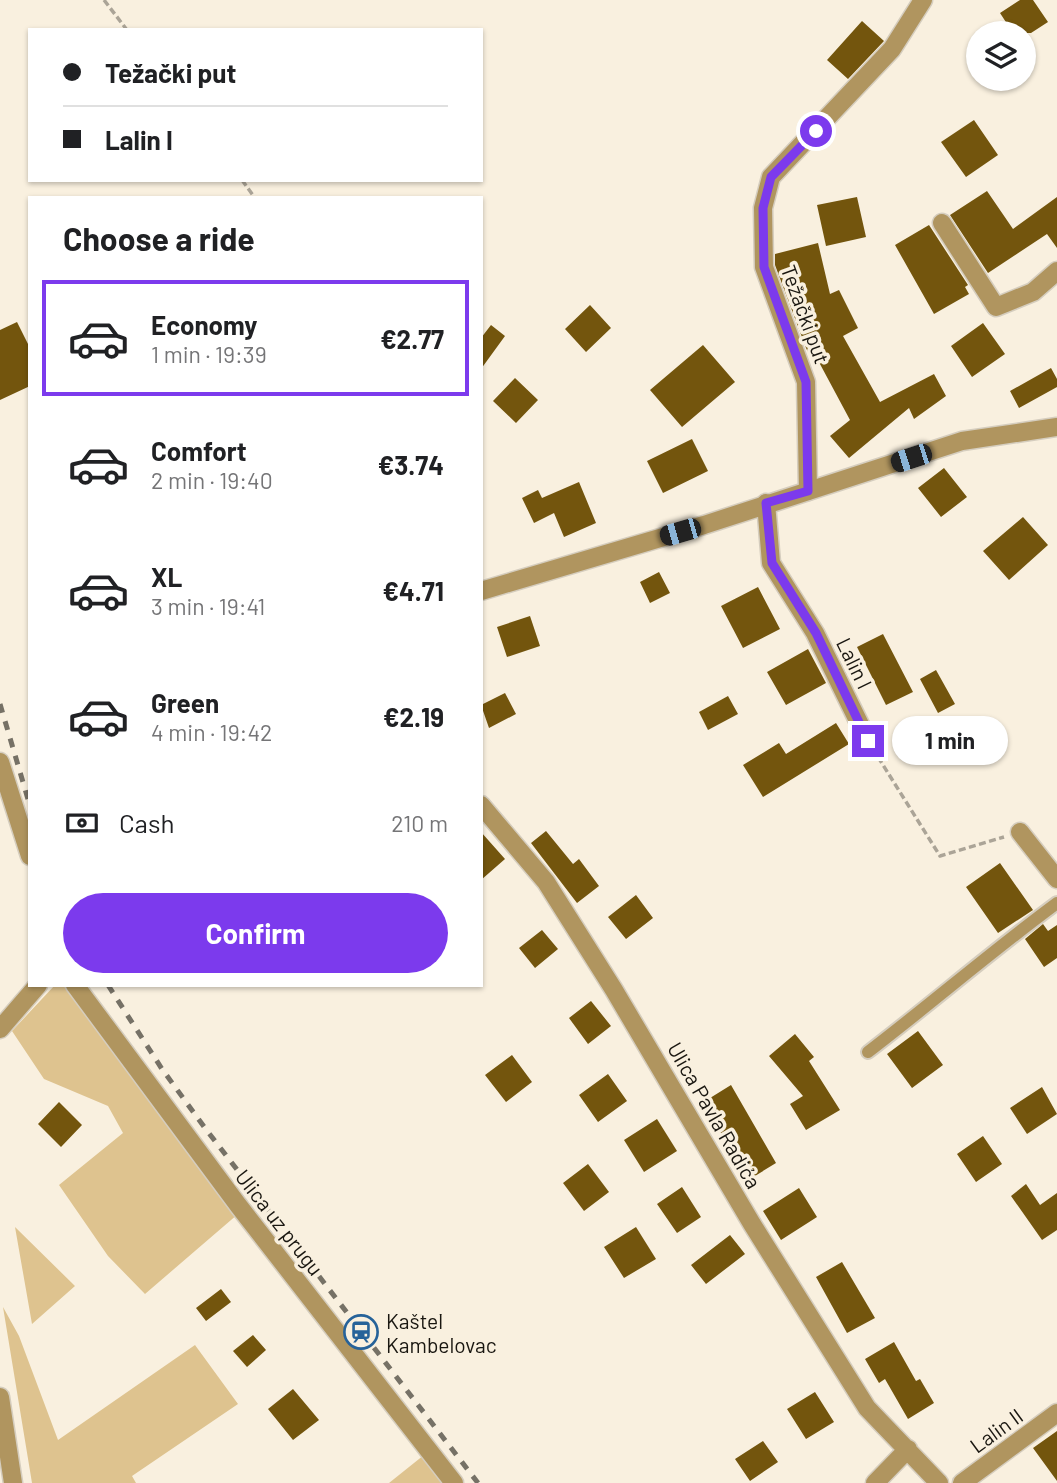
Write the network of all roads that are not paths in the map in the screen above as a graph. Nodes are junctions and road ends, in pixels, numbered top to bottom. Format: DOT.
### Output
graph roads {
  1 [pos="923,0"];
  2 [pos="942,223"];
  3 [pos="1057,271"];
  4 [pos="1057,426"];
  5 [pos="808,491"];
  6 [pos="766,503"];
  7 [pos="483,589"];
  8 [pos="868,741"];
  9 [pos="0,762"];
  10 [pos="483,807"];
  11 [pos="1020,832"];
  12 [pos="28,850"];
  13 [pos="1057,878"];
  14 [pos="1057,904"];
  15 [pos="36,987"];
  16 [pos="76,987"];
  17 [pos="0,1029"];
  18 [pos="868,1052"];
  19 [pos="0,1397"];
  20 [pos="1057,1413"];
  21 [pos="908,1449"];
  22 [pos="13,1483"];
  23 [pos="454,1483"];
  24 [pos="875,1483"];
  25 [pos="939,1483"];
  26 [pos="962,1483"];
  1 -- 5 [label="street, Težački put"];
  2 -- 3 [label="street"];
  4 -- 5 [label="street"];
  5 -- 6 [label="street"];
  6 -- 7 [label="street"];
  6 -- 8 [label="street, Lalin I"];
  9 -- 12 [label="street"];
  10 -- 21 [label="street, Ulica Pavla Radića"];
  11 -- 13 [label="street"];
  14 -- 18 [label="lane"];
  15 -- 17 [label="street"];
  16 -- 23 [label="street, Ulica uz prugu"];
  19 -- 22 [label="street"];
  20 -- 26 [label="street, Lalin II"];
  21 -- 24 [label="street"];
  21 -- 25 [label="street, Ulica Pavla Radića"];
}
